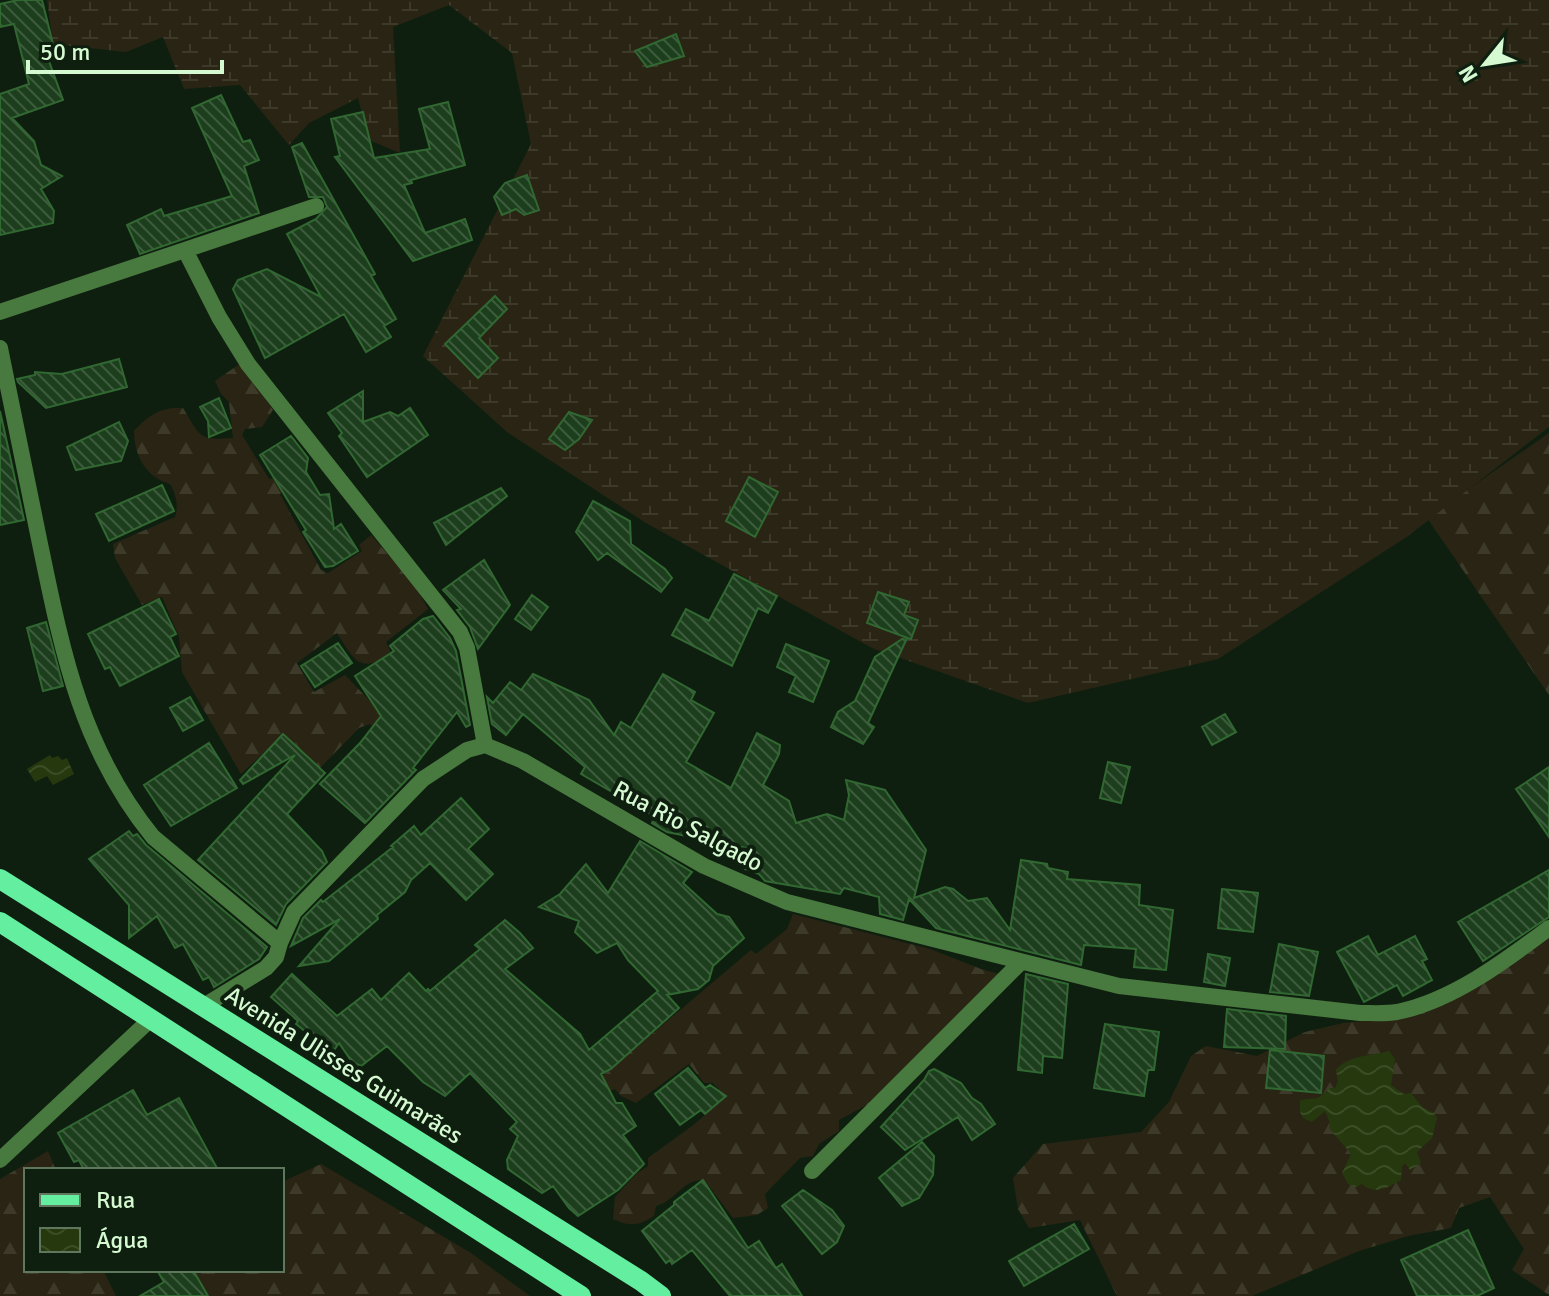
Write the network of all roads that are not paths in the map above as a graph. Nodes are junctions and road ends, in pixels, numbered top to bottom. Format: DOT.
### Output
graph roads {
  1 [pos="316,206"];
  2 [pos="185,250"];
  3 [pos="0,312"];
  4 [pos="0,348"];
  5 [pos="485,745"];
  6 [pos="0,879"];
  7 [pos="0,922"];
  8 [pos="1549,928"];
  9 [pos="280,943"];
  10 [pos="1020,963"];
  11 [pos="202,1007"];
  12 [pos="151,1019"];
  13 [pos="0,1160"];
  14 [pos="812,1171"];
  15 [pos="581,1296"];
  16 [pos="661,1296"];
  1 -- 2 [label="street"];
  2 -- 3 [label="street"];
  2 -- 5 [label="street"];
  4 -- 9 [label="street"];
  5 -- 9 [label="street"];
  5 -- 10 [label="street, Rua Rio Salgado"];
  6 -- 11 [label="main road, Avenida Ulisses Guimarães"];
  7 -- 12 [label="main road"];
  8 -- 10 [label="street, Rua Rio Salgado"];
  9 -- 11 [label="street"];
  10 -- 14 [label="street"];
  11 -- 16 [label="main road, Avenida Ulisses Guimarães"];
  12 -- 13 [label="street"];
  12 -- 15 [label="main road"];
}
